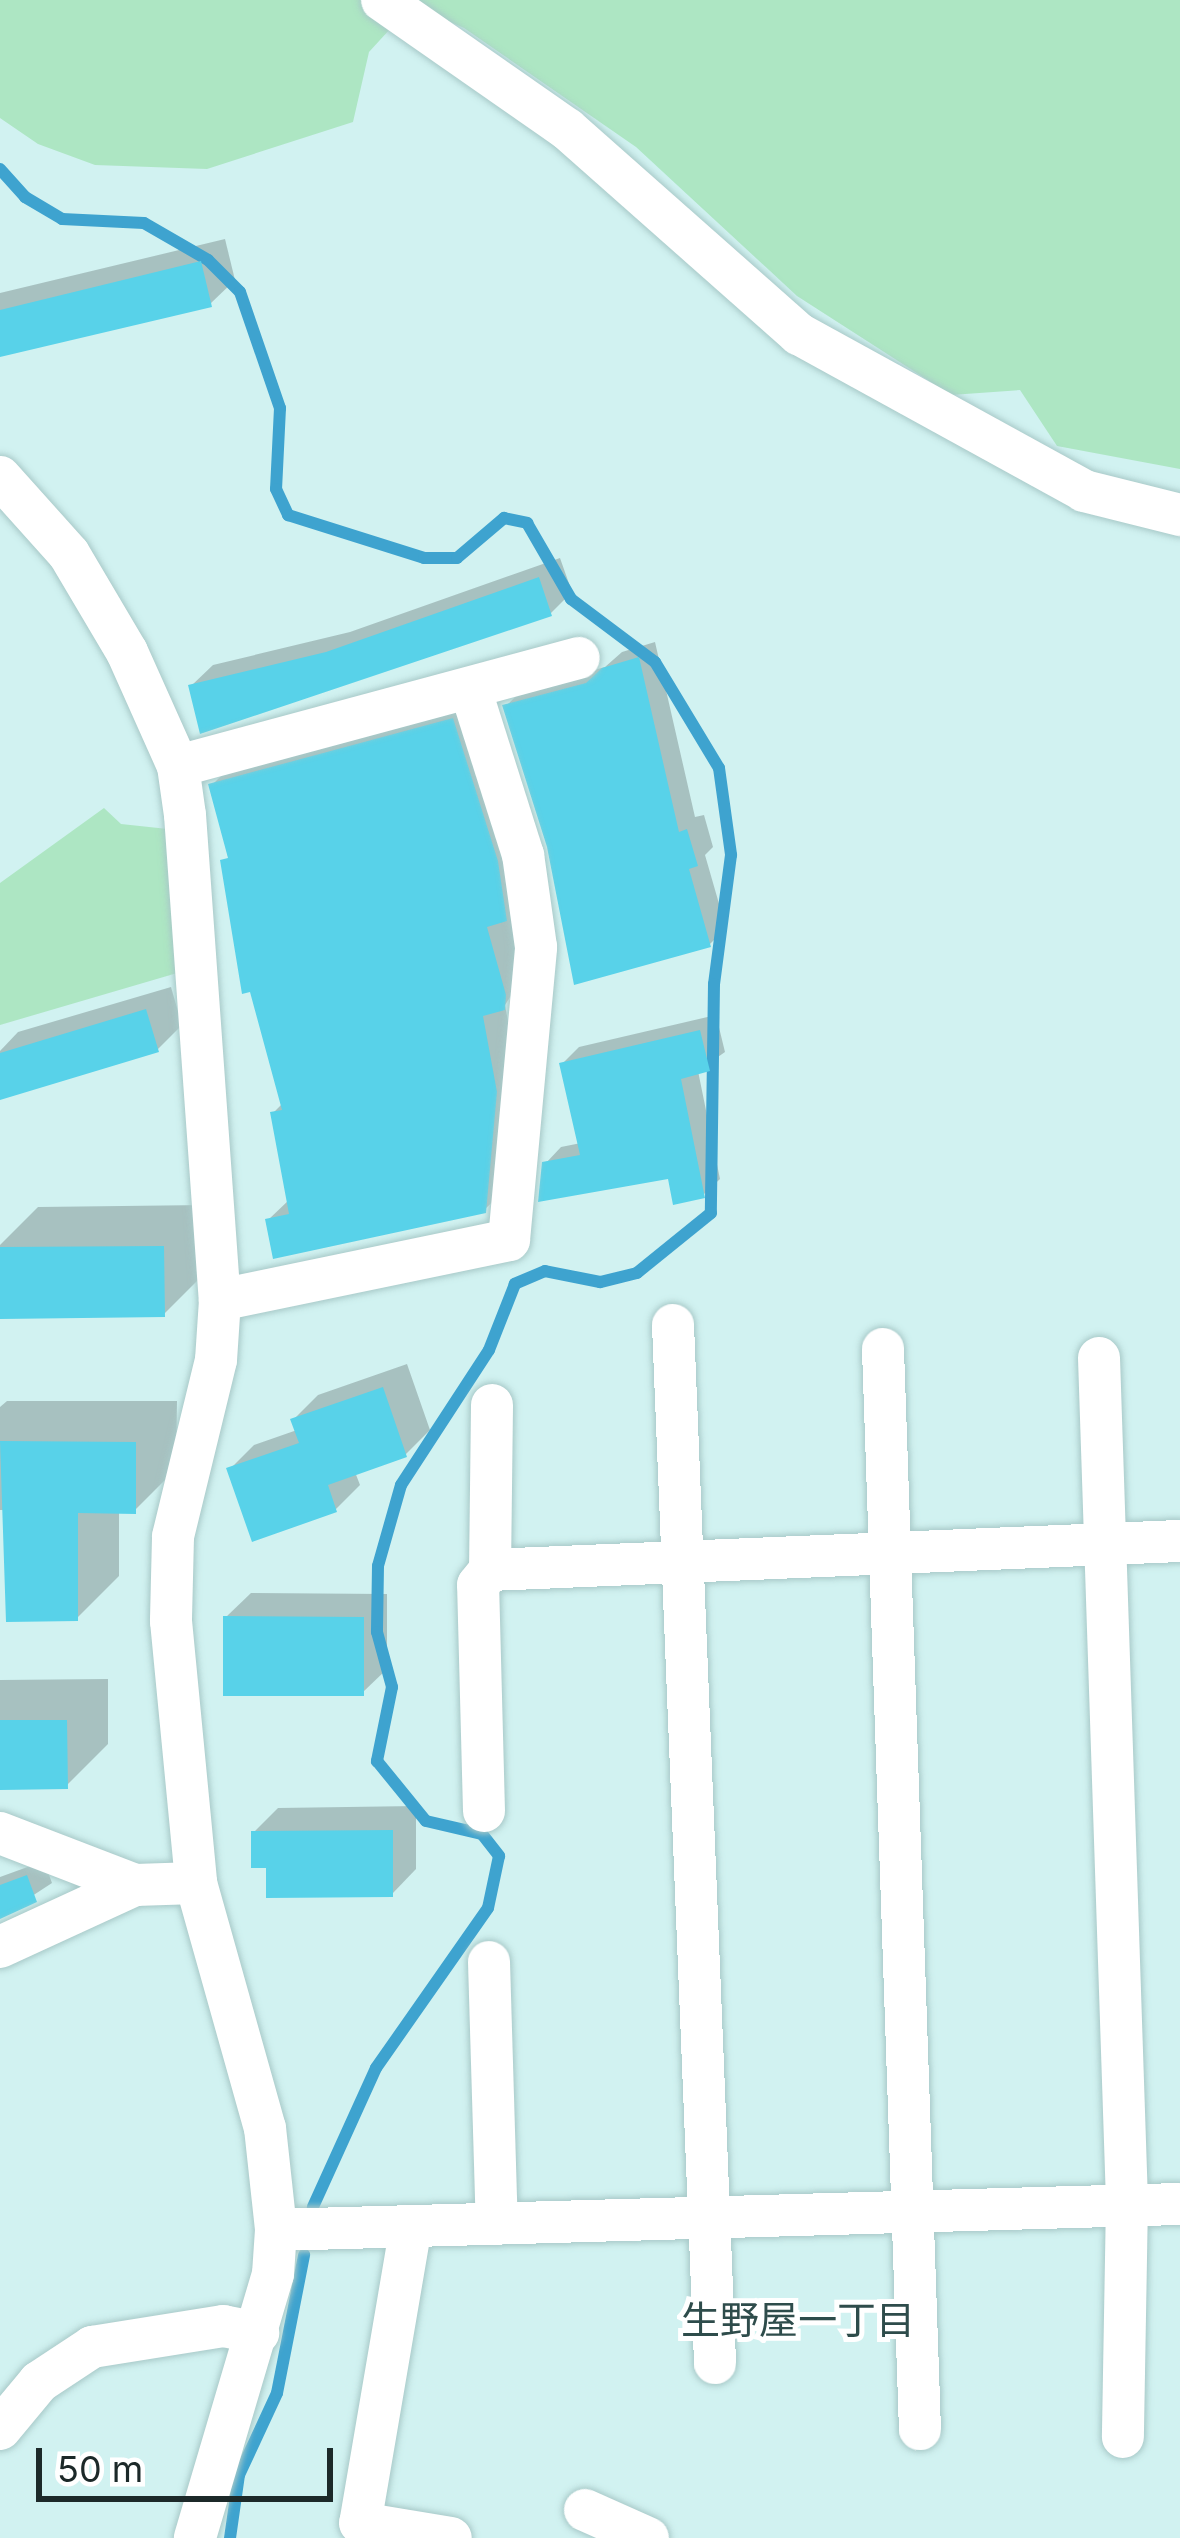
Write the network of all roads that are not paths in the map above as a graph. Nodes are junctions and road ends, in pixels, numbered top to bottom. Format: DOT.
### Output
graph roads {
  1 [pos="382,0"];
  2 [pos="0,477"];
  3 [pos="1180,515"];
  4 [pos="578,658"];
  5 [pos="471,691"];
  6 [pos="178,766"];
  7 [pos="220,1300"];
  8 [pos="673,1325"];
  9 [pos="883,1349"];
  10 [pos="1099,1358"];
  11 [pos="492,1405"];
  12 [pos="1180,1541"];
  13 [pos="1104,1544"];
  14 [pos="889,1553"];
  15 [pos="681,1560"];
  16 [pos="490,1570"];
  17 [pos="484,1810"];
  18 [pos="0,1834"];
  19 [pos="196,1883"];
  20 [pos="135,1886"];
  21 [pos="0,1947"];
  22 [pos="489,1962"];
  23 [pos="1127,2201"];
  24 [pos="1180,2204"];
  25 [pos="909,2210"];
  26 [pos="706,2215"];
  27 [pos="497,2224"];
  28 [pos="411,2226"];
  29 [pos="276,2230"];
  30 [pos="258,2333"];
  31 [pos="715,2363"];
  32 [pos="0,2428"];
  33 [pos="920,2429"];
  34 [pos="1123,2437"];
  35 [pos="585,2510"];
  36 [pos="195,2538"];
  37 [pos="451,2538"];
  38 [pos="647,2538"];
  1 -- 3 [label="street"];
  2 -- 6 [label="street"];
  4 -- 5 [label="street"];
  5 -- 6 [label="street"];
  5 -- 7 [label="street"];
  6 -- 7 [label="street"];
  7 -- 19 [label="street"];
  8 -- 15 [label="street"];
  9 -- 14 [label="street"];
  10 -- 13 [label="street"];
  11 -- 16 [label="street"];
  12 -- 13 [label="street"];
  13 -- 14 [label="street"];
  13 -- 23 [label="street"];
  14 -- 15 [label="street"];
  14 -- 25 [label="street"];
  15 -- 16 [label="street"];
  15 -- 26 [label="street"];
  16 -- 17 [label="street"];
  18 -- 20 [label="street"];
  19 -- 20 [label="street"];
  19 -- 29 [label="street"];
  20 -- 21 [label="street"];
  22 -- 27 [label="street"];
  23 -- 24 [label="street"];
  23 -- 25 [label="street"];
  23 -- 34 [label="street"];
  25 -- 26 [label="street"];
  25 -- 33 [label="street"];
  26 -- 27 [label="street"];
  26 -- 31 [label="street"];
  27 -- 28 [label="street"];
  28 -- 29 [label="street"];
  28 -- 37 [label="street"];
  29 -- 30 [label="street"];
  30 -- 32 [label="street"];
  30 -- 36 [label="street"];
  35 -- 38 [label="street"];
}
